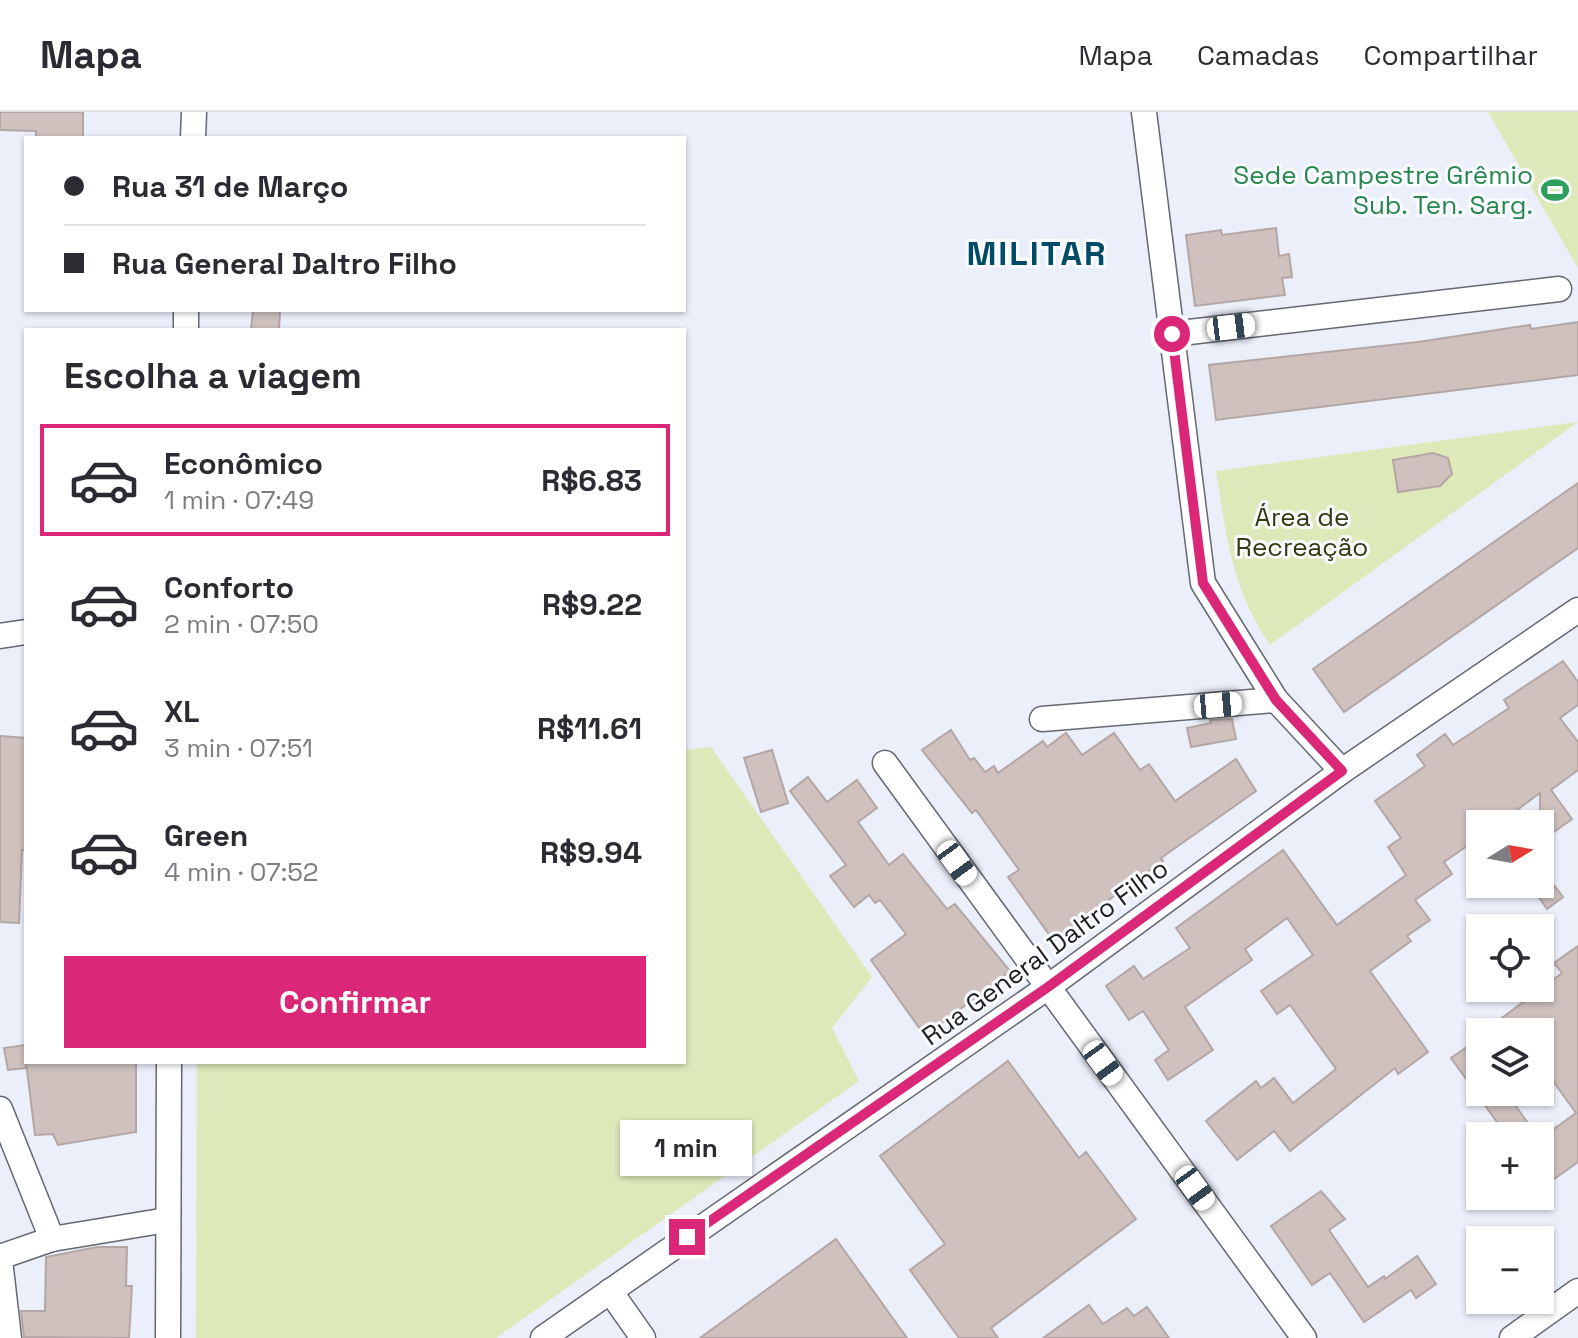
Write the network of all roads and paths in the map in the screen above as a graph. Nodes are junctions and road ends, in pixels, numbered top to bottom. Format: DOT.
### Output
graph roads {
  1 [pos="194,112"];
  2 [pos="1144,112"];
  3 [pos="193,136"];
  4 [pos="1559,289"];
  5 [pos="1172,334"];
  6 [pos="1578,610"];
  7 [pos="24,632"];
  8 [pos="0,636"];
  9 [pos="1276,700"];
  10 [pos="1042,719"];
  11 [pos="885,763"];
  12 [pos="1342,771"];
  13 [pos="1048,987"];
  14 [pos="169,1064"];
  15 [pos="0,1109"];
  16 [pos="167,1220"];
  17 [pos="52,1239"];
  18 [pos="0,1259"];
  19 [pos="610,1291"];
  20 [pos="1578,1291"];
  21 [pos="9,1338"];
  22 [pos="168,1338"];
  23 [pos="543,1338"];
  24 [pos="643,1338"];
  25 [pos="1304,1338"];
  26 [pos="1512,1338"];
  1 -- 3 [label="street"];
  2 -- 5 [label="street"];
  4 -- 5 [label="street"];
  5 -- 9 [label="street"];
  6 -- 12 [label="street, Rua General Daltro Filho"];
  7 -- 8 [label="street"];
  9 -- 10 [label="street"];
  9 -- 12 [label="street"];
  11 -- 13 [label="street"];
  12 -- 13 [label="street, Rua General Daltro Filho"];
  13 -- 19 [label="street, Rua General Daltro Filho"];
  13 -- 25 [label="street"];
  14 -- 16 [label="street"];
  15 -- 17 [label="street"];
  16 -- 17 [label="street"];
  16 -- 22 [label="street"];
  17 -- 18 [label="street"];
  18 -- 21 [label="street"];
  19 -- 23 [label="street, Rua General Daltro Filho"];
  19 -- 24 [label="street"];
  20 -- 26 [label="street"];
}
